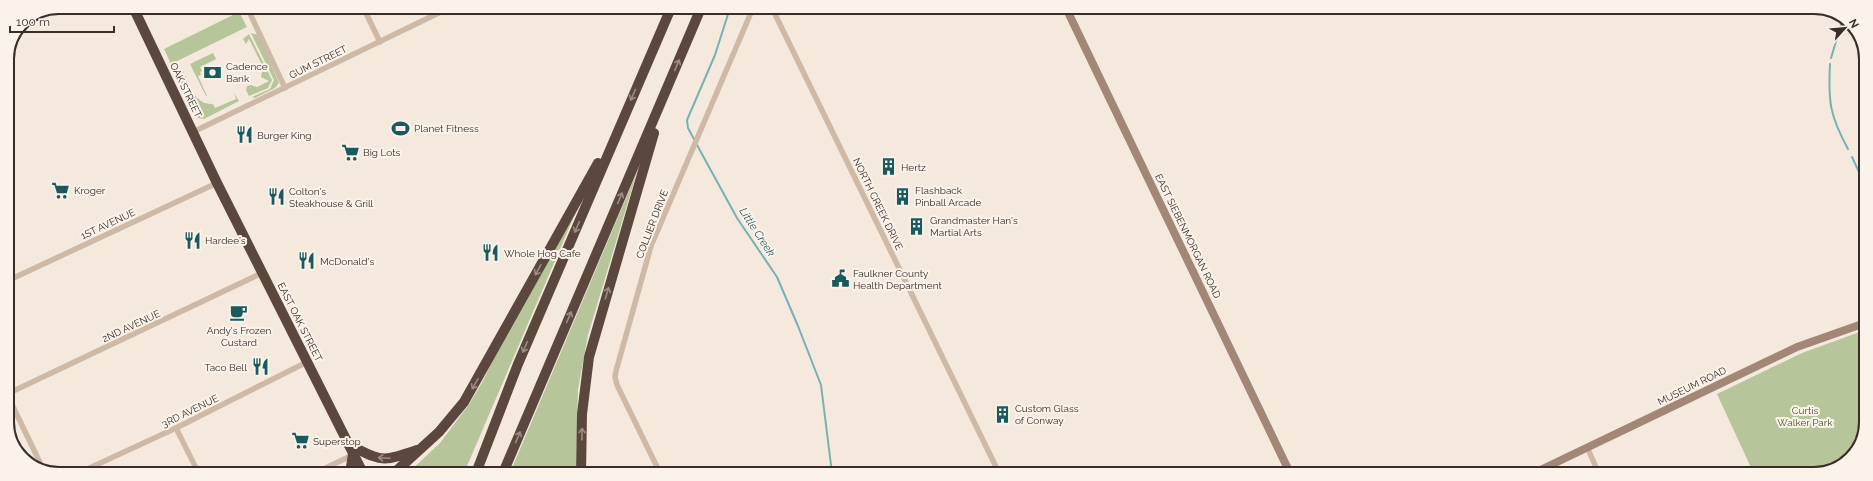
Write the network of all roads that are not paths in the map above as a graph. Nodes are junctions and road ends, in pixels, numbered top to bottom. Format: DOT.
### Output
graph roads {
  1 [pos="136,14"];
  2 [pos="249,14"];
  3 [pos="366,14"];
  4 [pos="437,14"];
  5 [pos="668,14"];
  6 [pos="698,14"];
  7 [pos="749,14"];
  8 [pos="775,14"];
  9 [pos="1069,14"];
  10 [pos="380,42"];
  11 [pos="668,87"];
  12 [pos="284,88"];
  13 [pos="625,114"];
  14 [pos="193,132"];
  15 [pos="217,182"];
  16 [pos="262,273"];
  17 [pos="14,278"];
  18 [pos="1859,325"];
  19 [pos="307,362"];
  20 [pos="14,391"];
  21 [pos="14,409"];
  22 [pos="176,428"];
  23 [pos="348,445"];
  24 [pos="1587,447"];
  25 [pos="421,449"];
  26 [pos="353,454"];
  27 [pos="40,463"];
  28 [pos="91,467"];
  29 [pos="196,467"];
  30 [pos="326,467"];
  31 [pos="351,467"];
  32 [pos="360,467"];
  33 [pos="401,467"];
  34 [pos="478,467"];
  35 [pos="506,467"];
  36 [pos="581,467"];
  37 [pos="657,467"];
  38 [pos="996,467"];
  39 [pos="1287,467"];
  40 [pos="1546,467"];
  41 [pos="1596,467"];
  1 -- 14 [label="highway, OAK STREET"];
  2 -- 12 [label="street"];
  3 -- 10 [label="street"];
  4 -- 10 [label="street, GUM STREET"];
  5 -- 13 [label="highway, one-way"];
  11 -- 6 [label="highway, one-way"];
  7 -- 37 [label="street, COLLIER DRIVE"];
  8 -- 38 [label="street, NORTH CREEK DRIVE"];
  9 -- 39 [label="street, EAST SIEBENMORGAN ROAD"];
  10 -- 12 [label="street, GUM STREET"];
  35 -- 11 [label="highway, one-way"];
  36 -- 11 [label="highway, one-way"];
  12 -- 14 [label="street, GUM STREET"];
  13 -- 25 [label="highway, one-way"];
  13 -- 34 [label="highway, one-way"];
  14 -- 15 [label="highway, OAK STREET"];
  15 -- 16 [label="highway, EAST OAK STREET"];
  15 -- 17 [label="street, 1ST AVENUE"];
  16 -- 19 [label="highway, EAST OAK STREET"];
  16 -- 20 [label="street, 2ND AVENUE"];
  18 -- 24 [label="street, MUSEUM ROAD"];
  19 -- 22 [label="street, 3RD AVENUE"];
  19 -- 23 [label="highway, EAST OAK STREET"];
  21 -- 27 [label="street"];
  22 -- 28 [label="street, 3RD AVENUE"];
  22 -- 29 [label="street"];
  25 -- 23 [label="highway, one-way"];
  23 -- 26 [label="highway, EAST OAK STREET"];
  24 -- 40 [label="street, MUSEUM ROAD"];
  24 -- 41 [label="street"];
  25 -- 33 [label="highway"];
  26 -- 30 [label="street"];
  26 -- 31 [label="highway"];
  26 -- 32 [label="highway, EAST OAK STREET"];
}
